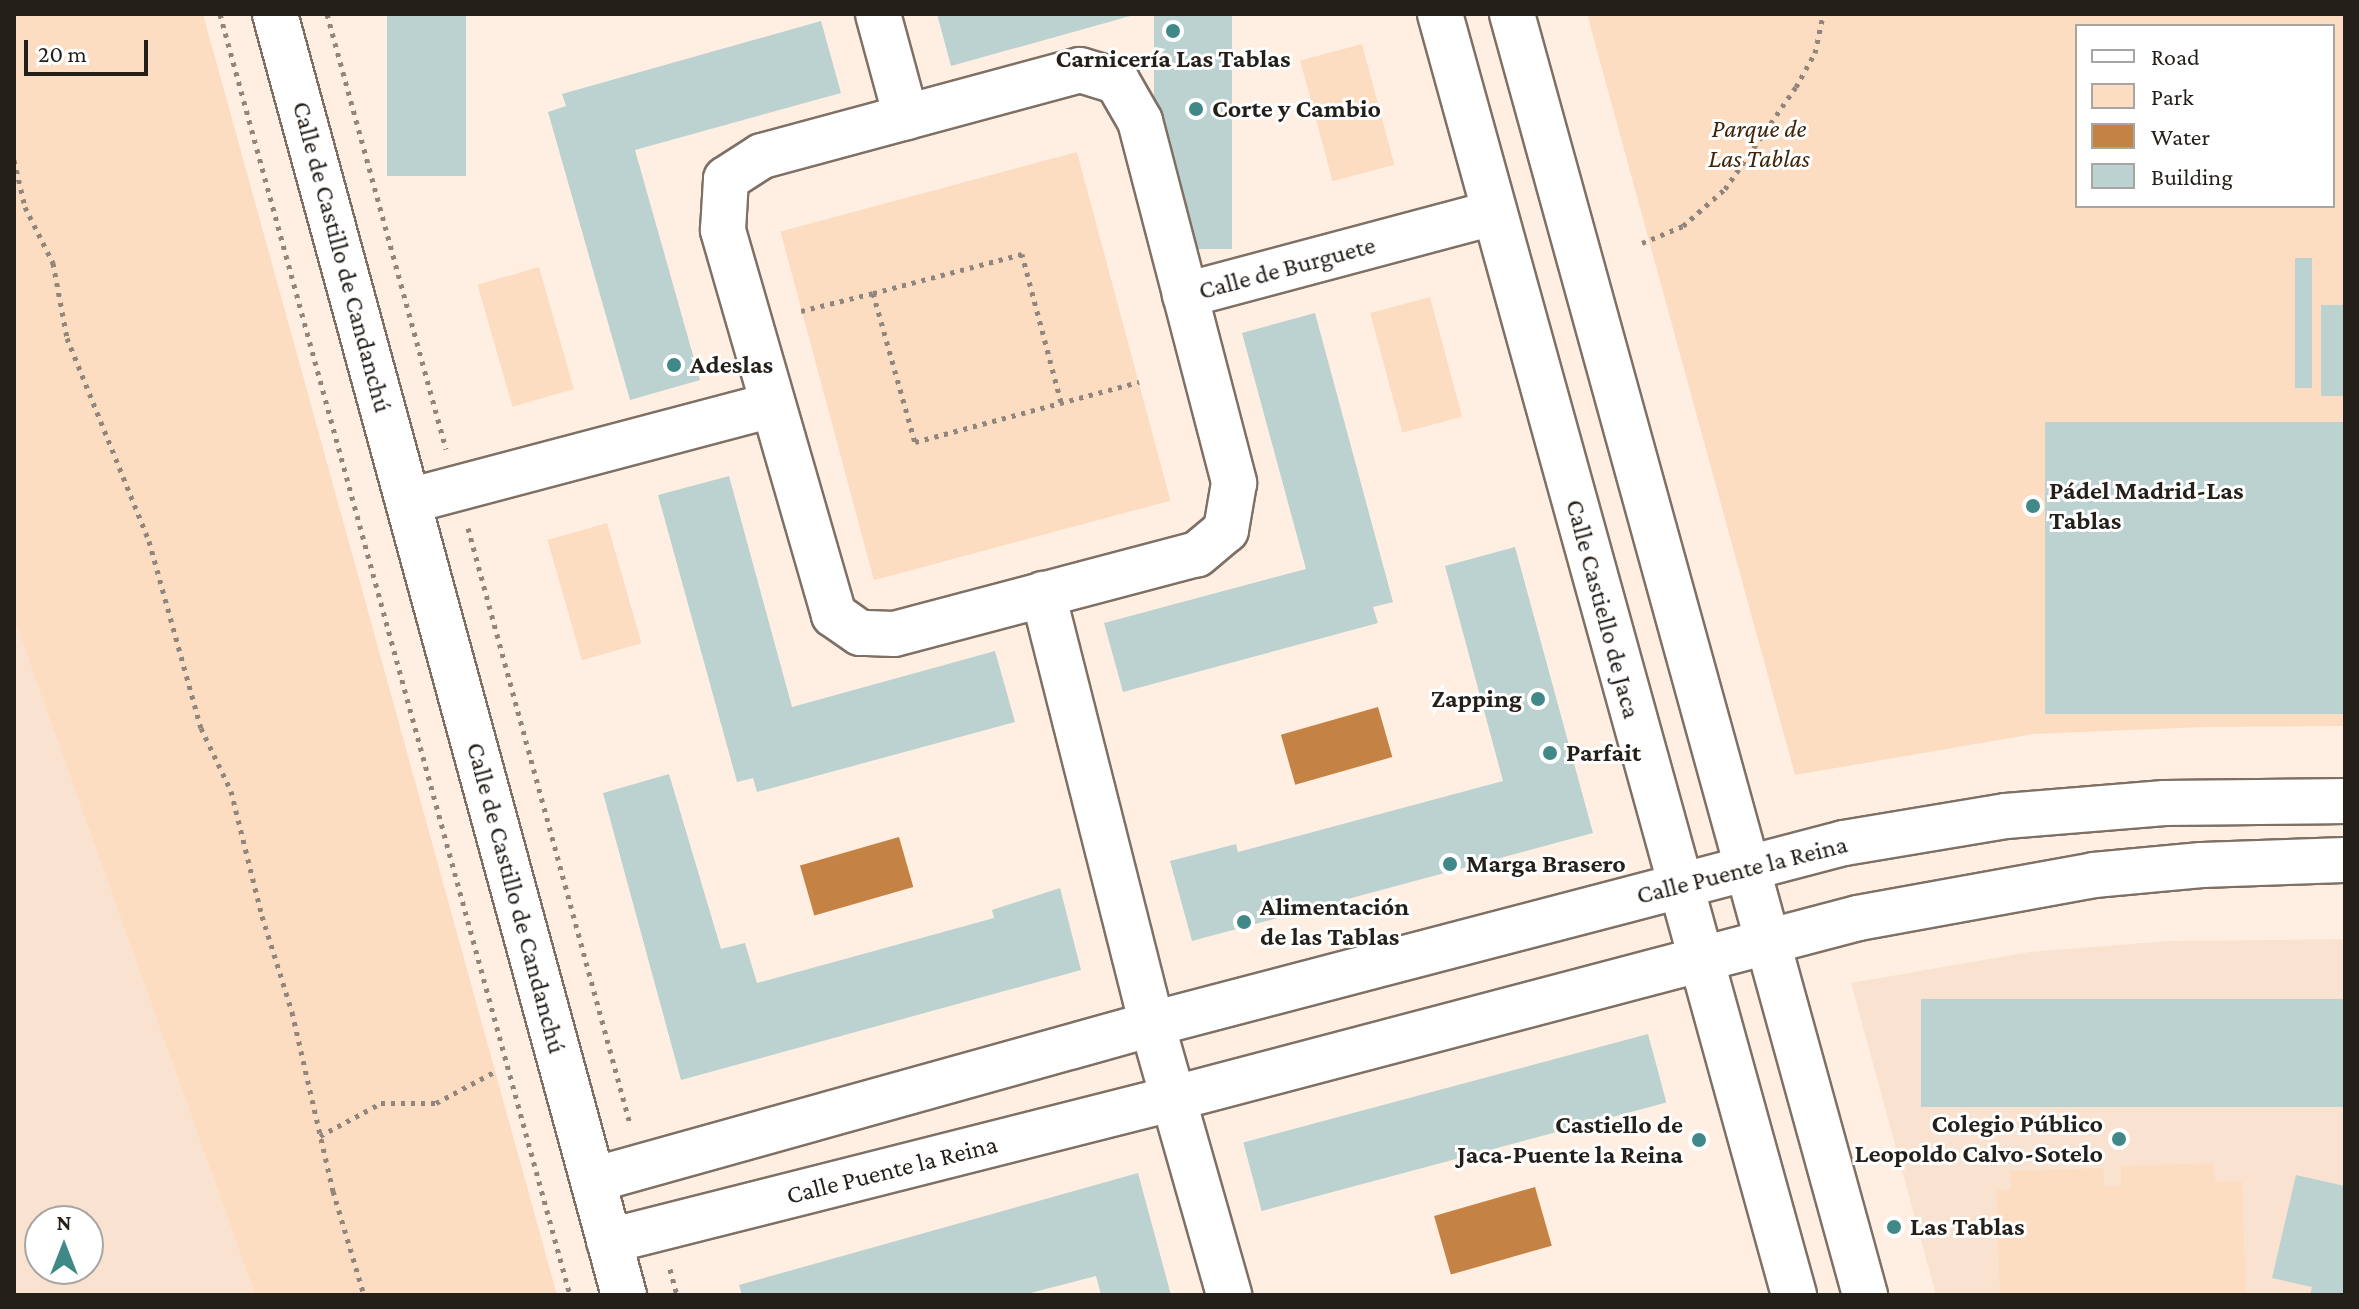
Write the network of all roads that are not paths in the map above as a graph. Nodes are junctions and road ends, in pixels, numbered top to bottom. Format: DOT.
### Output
graph roads {
  1 [pos="275,14"];
  2 [pos="878,14"];
  3 [pos="1440,14"];
  4 [pos="1512,14"];
  5 [pos="906,117"];
  6 [pos="1493,213"];
  7 [pos="1185,295"];
  8 [pos="773,405"];
  9 [pos="409,501"];
  10 [pos="1043,594"];
  11 [pos="2345,801"];
  12 [pos="2345,860"];
  13 [pos="1745,868"];
  14 [pos="1678,885"];
  15 [pos="1767,941"];
  16 [pos="1698,958"];
  17 [pos="1152,1024"];
  18 [pos="1175,1098"];
  19 [pos="593,1180"];
  20 [pos="609,1241"];
  21 [pos="624,1295"];
  22 [pos="1229,1295"];
  23 [pos="1794,1295"];
  24 [pos="1865,1295"];
  1 -- 9 [label="street, Calle de Castillo de Candanchú"];
  2 -- 5 [label="street"];
  3 -- 6 [label="street, Calle Castiello de Jaca"];
  4 -- 13 [label="street"];
  5 -- 7 [label="street, Calle de Burguete"];
  5 -- 8 [label="street, Calle de Burguete"];
  6 -- 7 [label="street, Calle de Burguete"];
  6 -- 14 [label="street, Calle Castiello de Jaca"];
  7 -- 10 [label="street"];
  8 -- 9 [label="street"];
  8 -- 10 [label="street"];
  9 -- 19 [label="street, Calle de Castillo de Candanchú"];
  10 -- 17 [label="street"];
  11 -- 13 [label="street, Calle Puente la Reina"];
  12 -- 15 [label="street, Calle Puente la Reina"];
  13 -- 14 [label="street, Calle Puente la Reina"];
  13 -- 15 [label="street"];
  14 -- 16 [label="street, Calle Castiello de Jaca"];
  14 -- 17 [label="street, Calle Puente la Reina"];
  15 -- 16 [label="street, Calle Puente la Reina"];
  15 -- 24 [label="street"];
  16 -- 18 [label="street, Calle Puente la Reina"];
  16 -- 23 [label="street, Calle Castiello de Jaca"];
  17 -- 18 [label="street"];
  17 -- 19 [label="street, Calle Puente la Reina"];
  18 -- 20 [label="street, Calle Puente la Reina"];
  18 -- 22 [label="street"];
  19 -- 20 [label="street, Calle de Castillo de Candanchú"];
  20 -- 21 [label="street, Calle de Castillo de Candanchú"];
}
